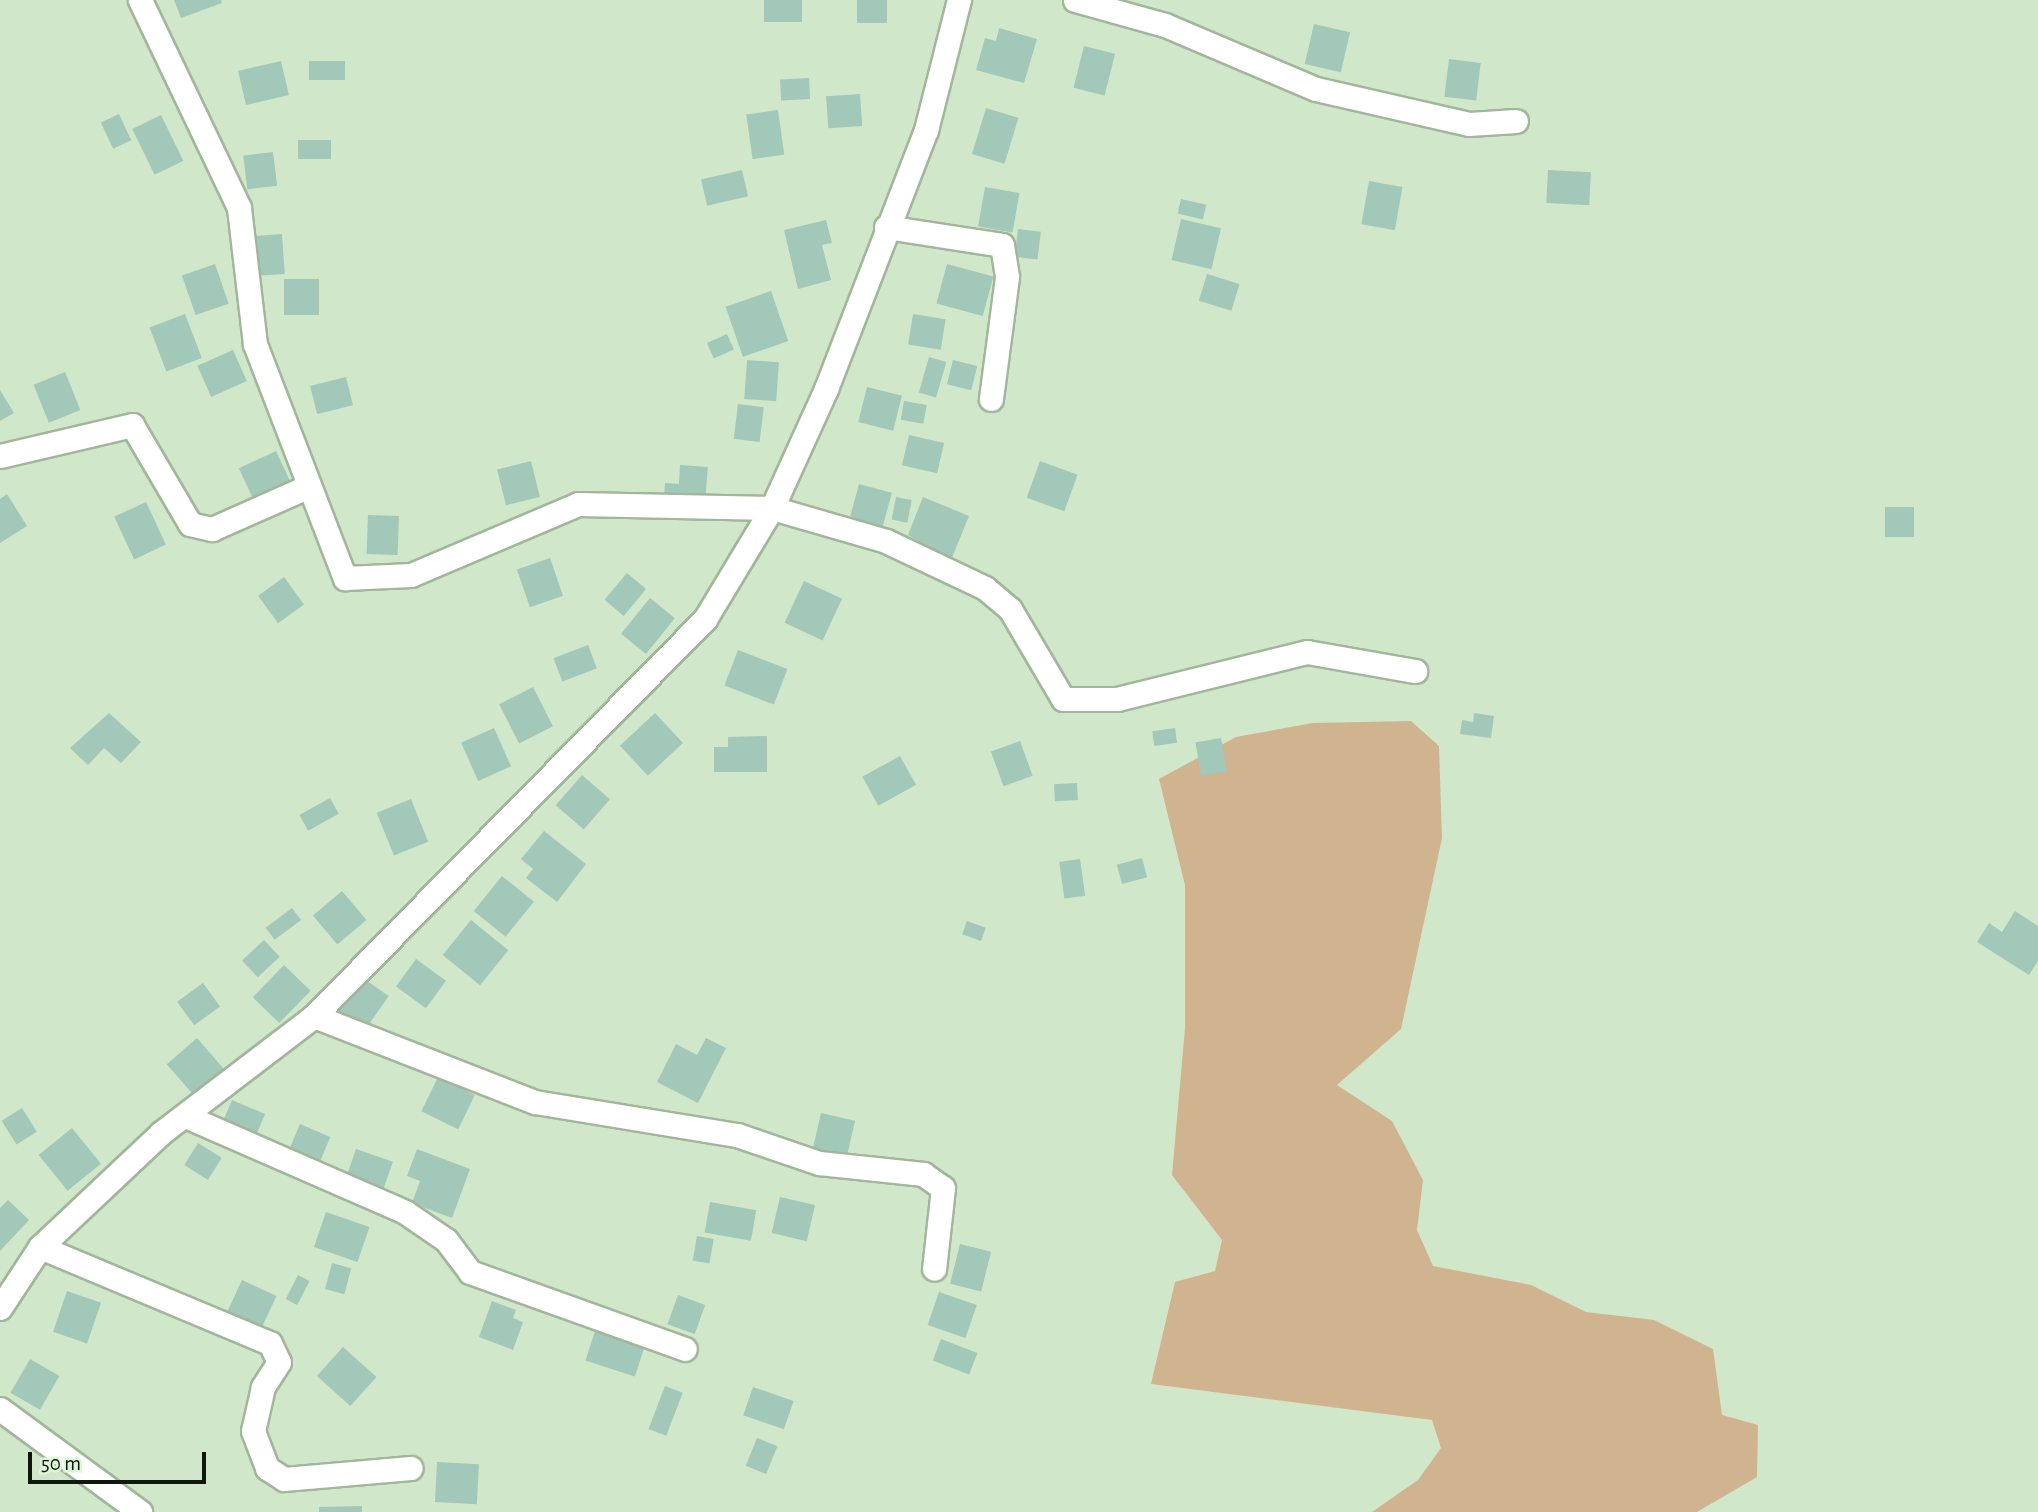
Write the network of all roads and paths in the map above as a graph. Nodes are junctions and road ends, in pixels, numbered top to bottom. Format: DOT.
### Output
graph roads {
  1 [pos="140,0"];
  2 [pos="959,0"];
  3 [pos="1075,0"];
  4 [pos="1516,121"];
  5 [pos="886,227"];
  6 [pos="991,399"];
  7 [pos="0,456"];
  8 [pos="307,487"];
  9 [pos="772,508"];
  10 [pos="1415,671"];
  11 [pos="314,1016"];
  12 [pos="190,1118"];
  13 [pos="40,1247"];
  14 [pos="934,1269"];
  15 [pos="0,1308"];
  16 [pos="685,1349"];
  17 [pos="0,1409"];
  18 [pos="411,1468"];
  19 [pos="140,1512"];
  1 -- 8 [label="street"];
  2 -- 5 [label="street"];
  3 -- 4 [label="street"];
  5 -- 6 [label="street"];
  5 -- 9 [label="street"];
  7 -- 8 [label="street"];
  8 -- 9 [label="street"];
  9 -- 10 [label="street"];
  9 -- 11 [label="street"];
  11 -- 12 [label="street"];
  11 -- 14 [label="street"];
  12 -- 13 [label="street"];
  12 -- 16 [label="street"];
  13 -- 15 [label="street"];
  13 -- 18 [label="street"];
  17 -- 19 [label="street"];
}
